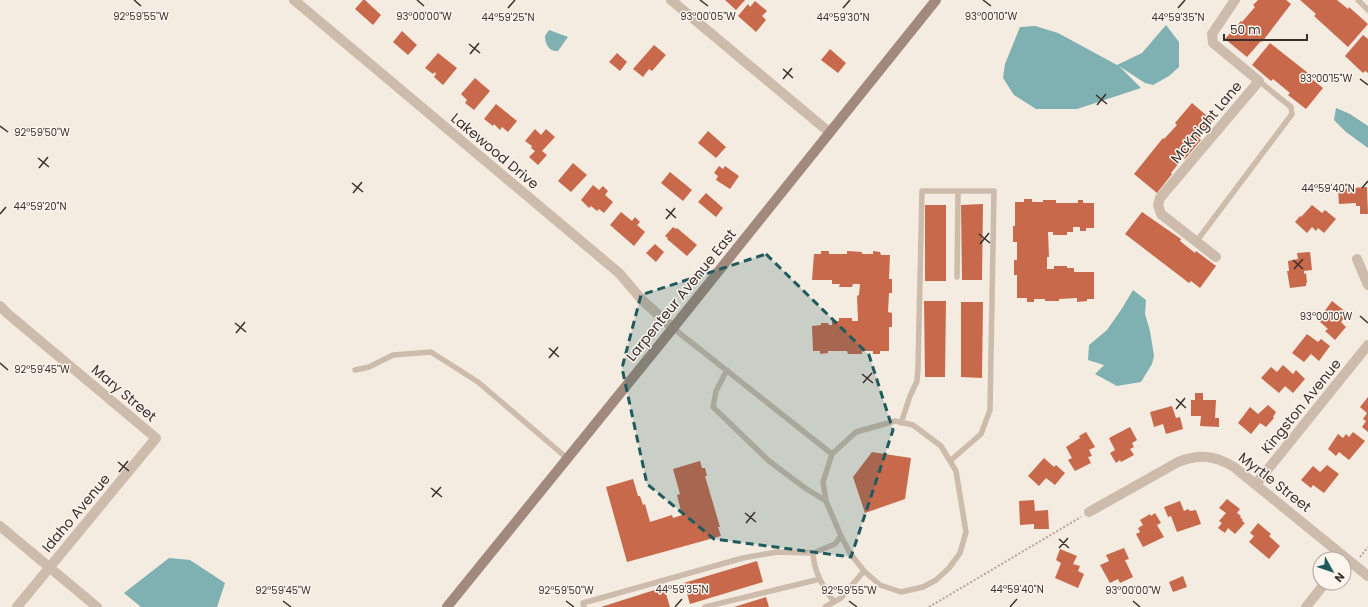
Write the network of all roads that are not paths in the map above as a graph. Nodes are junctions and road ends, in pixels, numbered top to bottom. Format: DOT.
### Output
graph roads {
  1 [pos="294,0"];
  2 [pos="671,0"];
  3 [pos="936,0"];
  4 [pos="1235,0"];
  5 [pos="1358,0"];
  6 [pos="1368,10"];
  7 [pos="1258,81"];
  8 [pos="830,132"];
  9 [pos="958,191"];
  10 [pos="1196,242"];
  11 [pos="1216,257"];
  12 [pos="1358,259"];
  13 [pos="957,277"];
  14 [pos="1368,285"];
  15 [pos="0,306"];
  16 [pos="673,328"];
  17 [pos="1368,345"];
  18 [pos="356,370"];
  19 [pos="727,370"];
  20 [pos="901,423"];
  21 [pos="156,438"];
  22 [pos="832,454"];
  23 [pos="568,458"];
  24 [pos="950,461"];
  25 [pos="1256,484"];
  26 [pos="826,501"];
  27 [pos="1088,512"];
  28 [pos="0,526"];
  29 [pos="841,536"];
  30 [pos="1337,551"];
  31 [pos="813,553"];
  32 [pos="1352,563"];
  33 [pos="49,567"];
  34 [pos="864,571"];
  35 [pos="1368,576"];
  36 [pos="820,579"];
  37 [pos="1319,591"];
  38 [pos="834,602"];
  39 [pos="17,607"];
  40 [pos="97,607"];
  41 [pos="447,607"];
  42 [pos="584,607"];
  43 [pos="705,607"];
  44 [pos="825,607"];
  45 [pos="1306,607"];
  1 -- 16 [label="street, Lakewood Drive"];
  2 -- 8 [label="street"];
  3 -- 8 [label="street, Larpenteur Avenue East"];
  4 -- 7 [label="street, McKnight Lane"];
  5 -- 6 [label="lane"];
  7 -- 10 [label="lane"];
  7 -- 10 [label="street, McKnight Lane"];
  8 -- 16 [label="street, Larpenteur Avenue East"];
  9 -- 13 [label="lane"];
  9 -- 20 [label="lane"];
  9 -- 24 [label="lane"];
  10 -- 11 [label="street, McKnight Lane"];
  12 -- 14 [label="street"];
  15 -- 21 [label="street, Mary Street"];
  16 -- 19 [label="lane"];
  16 -- 23 [label="street, Larpenteur Avenue East"];
  17 -- 25 [label="street, Kingston Avenue"];
  18 -- 23 [label="lane"];
  19 -- 22 [label="lane"];
  19 -- 26 [label="lane"];
  20 -- 22 [label="lane"];
  20 -- 24 [label="lane"];
  21 -- 33 [label="street, Idaho Avenue"];
  22 -- 26 [label="lane"];
  23 -- 41 [label="street, Larpenteur Avenue East"];
  24 -- 34 [label="lane"];
  25 -- 27 [label="street, Myrtle Street"];
  25 -- 30 [label="street, Myrtle Street"];
  26 -- 29 [label="lane"];
  28 -- 33 [label="street"];
  29 -- 31 [label="lane"];
  29 -- 34 [label="lane"];
  31 -- 36 [label="lane"];
  31 -- 42 [label="lane"];
  32 -- 35 [label="street, Myrtle Street"];
  33 -- 39 [label="street, Idaho Avenue"];
  33 -- 40 [label="street"];
  34 -- 38 [label="lane"];
  36 -- 38 [label="lane"];
  36 -- 43 [label="lane"];
  37 -- 45 [label="street"];
  38 -- 44 [label="lane"];
}
